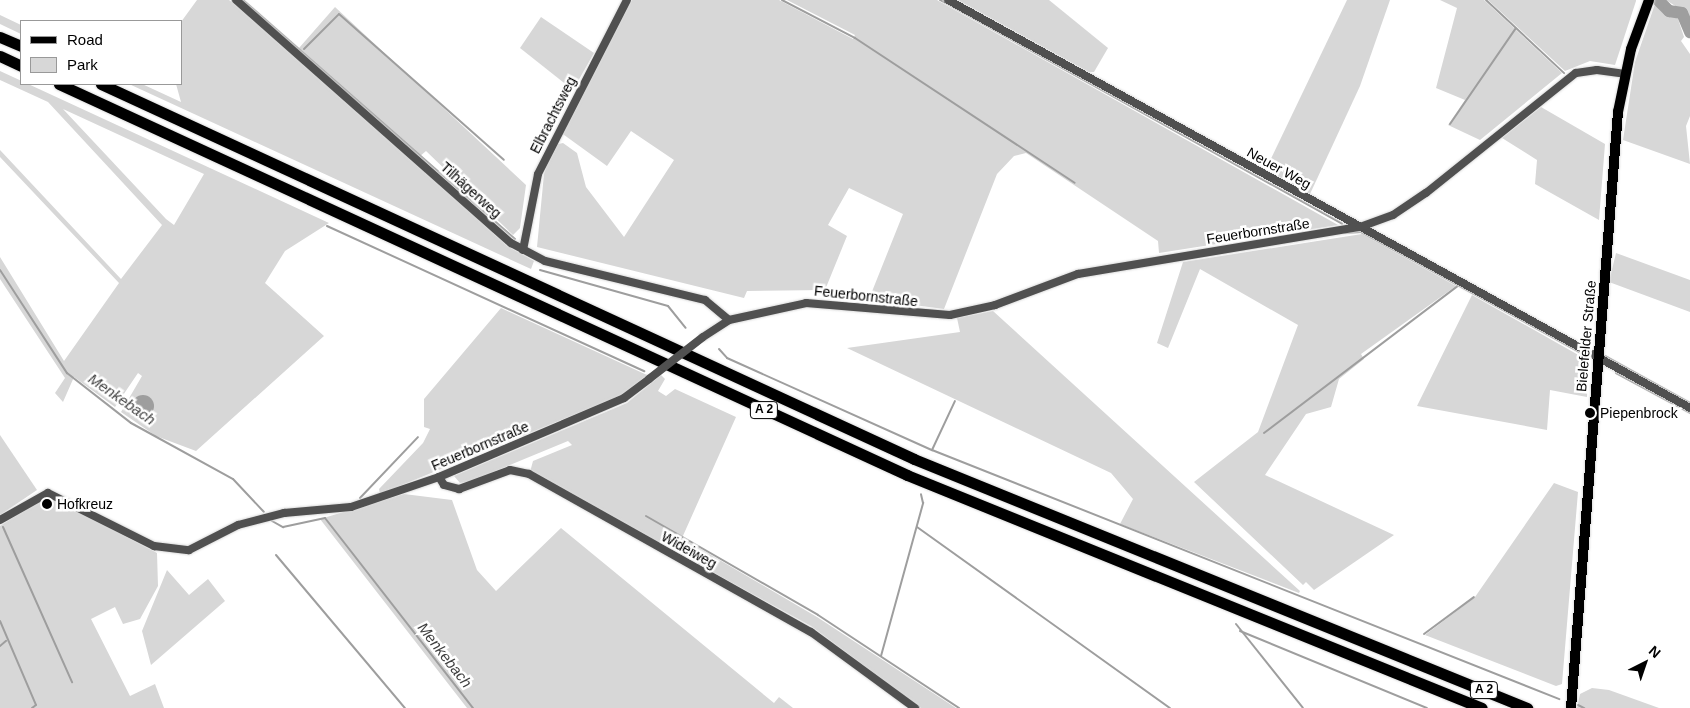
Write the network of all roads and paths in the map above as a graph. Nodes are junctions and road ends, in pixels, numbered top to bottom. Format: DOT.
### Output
graph roads {
  1 [pos="236,0"];
  2 [pos="627,0"];
  3 [pos="948,0"];
  4 [pos="1649,0"];
  5 [pos="0,37"];
  6 [pos="20,46"];
  7 [pos="0,56"];
  8 [pos="20,66"];
  9 [pos="1625,74"];
  10 [pos="61,85"];
  11 [pos="103,85"];
  12 [pos="1360,227"];
  13 [pos="523,250"];
  14 [pos="729,320"];
  15 [pos="1598,358"];
  16 [pos="1690,408"];
  17 [pos="439,478"];
  18 [pos="0,520"];
  19 [pos="914,708"];
  20 [pos="1482,708"];
  21 [pos="1527,708"];
  22 [pos="1571,708"];
  1 -- 13 [label="street, Tilhägerweg"];
  2 -- 13 [label="street, Elbrachtsweg"];
  3 -- 12 [label="street, Neuer Weg"];
  4 -- 9 [label="main road, Bielefelder Straße"];
  5 -- 6 [label="highway"];
  7 -- 8 [label="highway"];
  9 -- 12 [label="street, Feuerbornstraße"];
  9 -- 15 [label="main road, Bielefelder Straße"];
  10 -- 20 [label="highway, A 2"];
  11 -- 21 [label="highway, A 2"];
  12 -- 14 [label="street, Feuerbornstraße"];
  12 -- 15 [label="street, Neuer Weg"];
  13 -- 14 [label="street, Tilhägerweg"];
  14 -- 17 [label="street, Feuerbornstraße, bridge"];
  15 -- 16 [label="street, Neuer Weg"];
  15 -- 22 [label="main road, Bielefelder Straße"];
  17 -- 18 [label="street, Feuerbornstraße"];
  17 -- 19 [label="street, Wideiweg"];
}
